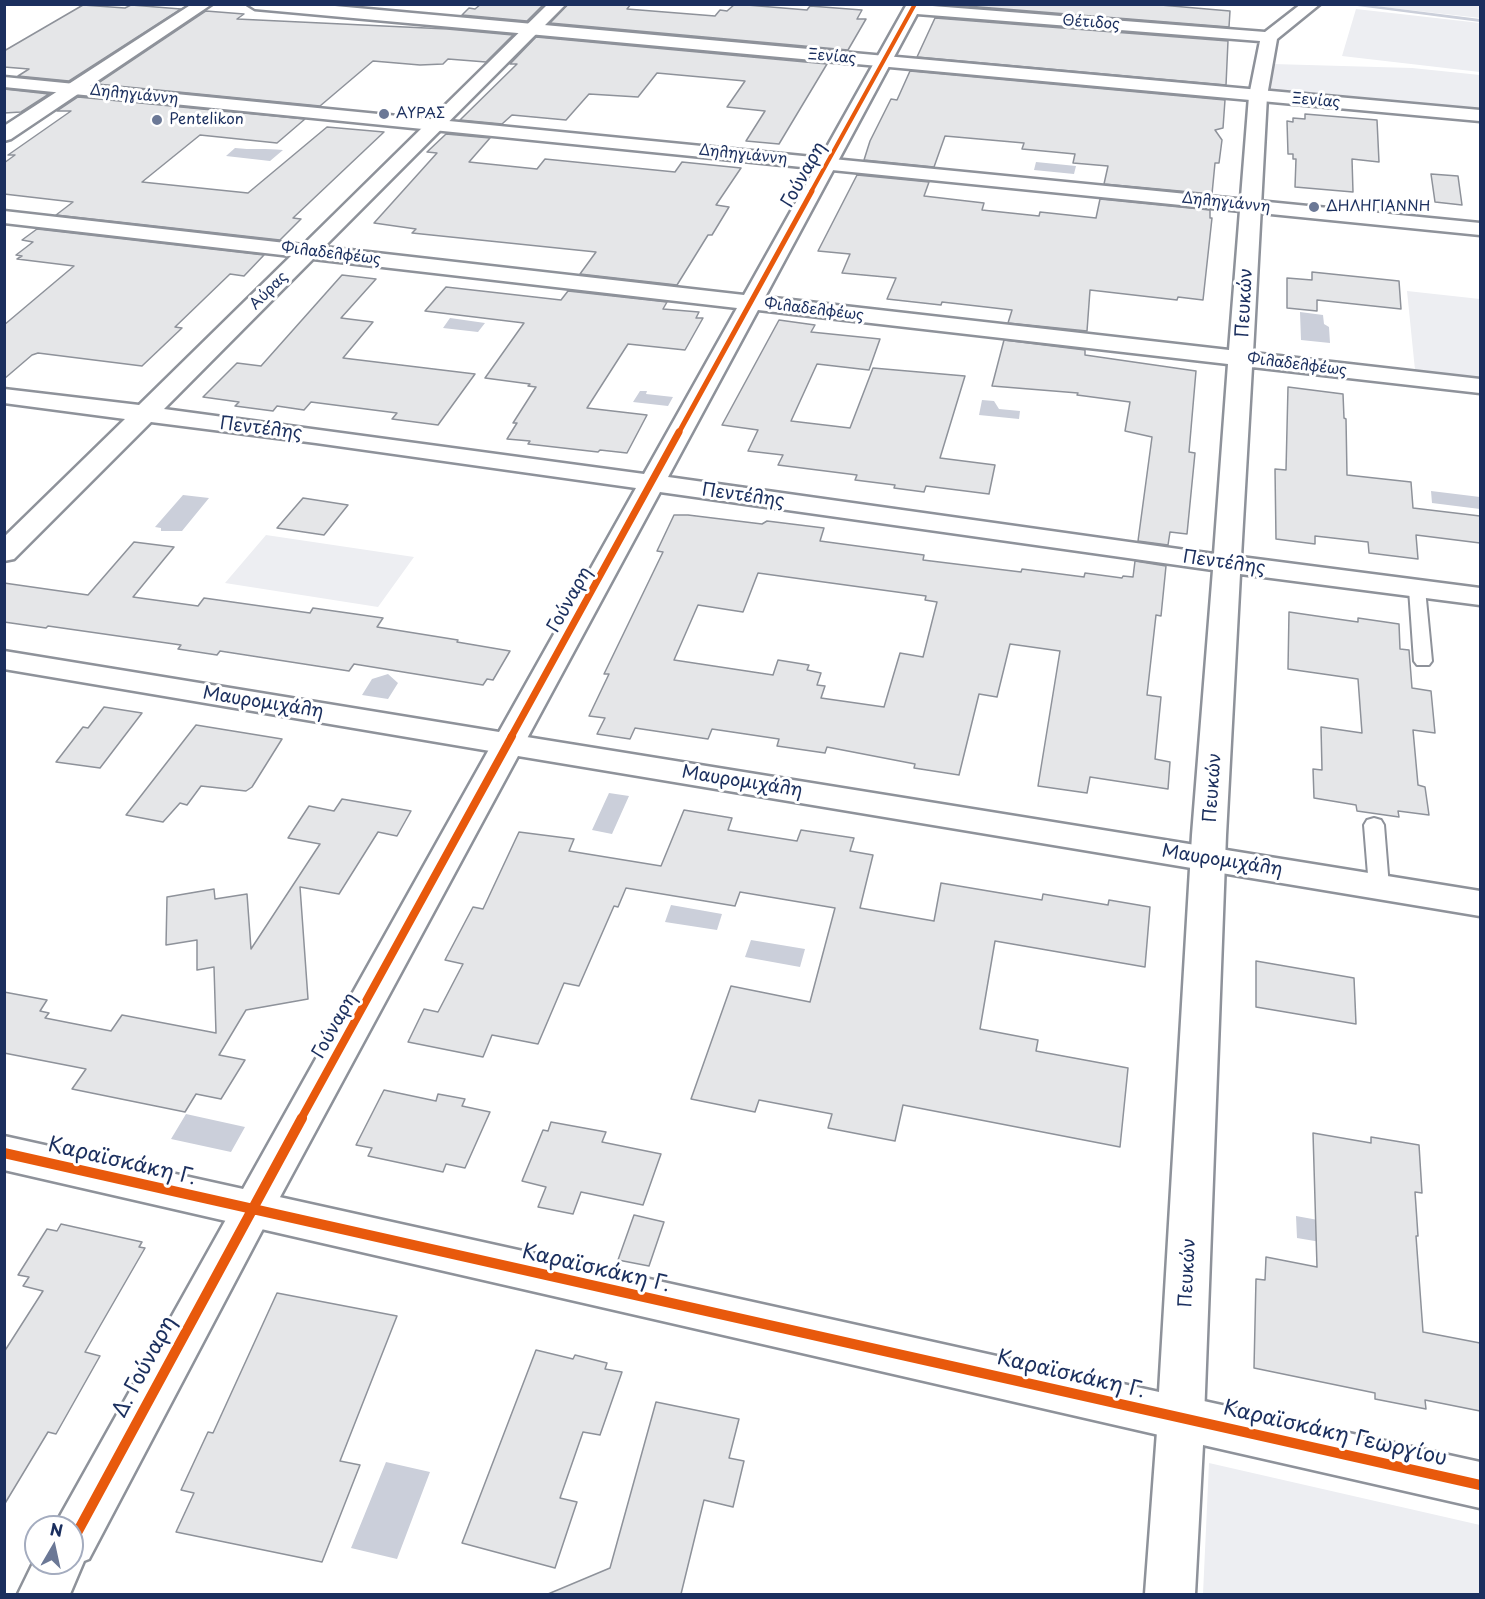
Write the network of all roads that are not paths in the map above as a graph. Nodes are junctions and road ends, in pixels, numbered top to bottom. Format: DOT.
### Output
graph roads {
  1 [pos="204,4"];
  2 [pos="255,4"];
  3 [pos="558,4"];
  4 [pos="1312,4"];
  5 [pos="914,7"];
  6 [pos="533,30"];
  7 [pos="1269,37"];
  8 [pos="884,62"];
  9 [pos="4,82"];
  10 [pos="75,89"];
  11 [pos="1258,96"];
  12 [pos="1480,116"];
  13 [pos="437,125"];
  14 [pos="4,135"];
  15 [pos="827,164"];
  16 [pos="1250,206"];
  17 [pos="4,217"];
  18 [pos="1480,229"];
  19 [pos="309,252"];
  20 [pos="751,302"];
  21 [pos="1243,359"];
  22 [pos="1480,386"];
  23 [pos="4,396"];
  24 [pos="144,414"];
  25 [pos="651,483"];
  26 [pos="4,553"];
  27 [pos="1227,564"];
  28 [pos="1417,589"];
  29 [pos="1480,597"];
  30 [pos="4,660"];
  31 [pos="1423,661"];
  32 [pos="508,744"];
  33 [pos="1374,825"];
  34 [pos="1209,859"];
  35 [pos="1379,887"];
  36 [pos="1480,904"];
  37 [pos="4,1153"];
  38 [pos="251,1210"];
  39 [pos="1181,1418"];
  40 [pos="1480,1485"];
  41 [pos="84,1520"];
  42 [pos="54,1575"];
  43 [pos="44,1594"];
  44 [pos="1170,1594"];
  1 -- 10 [label="street"];
  2 -- 6 [label="street, Ξενίας"];
  3 -- 6 [label="street, Αύρας"];
  4 -- 7 [label="street"];
  5 -- 7 [label="street, Θέτιδος"];
  5 -- 8 [label="street, Γούναρη"];
  6 -- 8 [label="street, Ξενίας"];
  6 -- 13 [label="street, Αύρας"];
  7 -- 11 [label="street, Πευκών"];
  8 -- 11 [label="street, Ξενίας"];
  8 -- 15 [label="street, Γούναρη"];
  9 -- 10 [label="street, Δηληγιάννη"];
  10 -- 13 [label="street, Δηληγιάννη"];
  10 -- 14 [label="street"];
  11 -- 12 [label="street, Ξενίας"];
  11 -- 16 [label="street, Πευκών"];
  13 -- 15 [label="street, Δηληγιάννη"];
  13 -- 19 [label="street, Αύρας"];
  15 -- 16 [label="street, Δηληγιάννη"];
  15 -- 20 [label="street, Γούναρη"];
  16 -- 18 [label="street, Δηληγιάννη"];
  16 -- 21 [label="street, Πευκών"];
  17 -- 19 [label="street, Φιλαδελφέως"];
  19 -- 20 [label="street, Φιλαδελφέως"];
  19 -- 24 [label="street, Αύρας"];
  20 -- 21 [label="street, Φιλαδελφέως"];
  20 -- 25 [label="street, Γούναρη"];
  21 -- 22 [label="street, Φιλαδελφέως"];
  21 -- 27 [label="street, Πευκών"];
  23 -- 24 [label="street, Πεντέλης"];
  24 -- 25 [label="street, Πεντέλης"];
  24 -- 26 [label="street, Αύρας"];
  25 -- 27 [label="street, Πεντέλης"];
  25 -- 32 [label="street, Γούναρη"];
  27 -- 28 [label="street, Πεντέλης"];
  27 -- 34 [label="street, Πευκών"];
  28 -- 29 [label="street, Πεντέλης"];
  28 -- 31 [label="lane"];
  30 -- 32 [label="street, Μαυρομιχάλη"];
  32 -- 34 [label="street, Μαυρομιχάλη"];
  32 -- 38 [label="street, Γούναρη"];
  33 -- 35 [label="lane"];
  34 -- 35 [label="street, Μαυρομιχάλη"];
  34 -- 39 [label="street, Πευκών"];
  35 -- 36 [label="street, Μαυρομιχάλη"];
  37 -- 38 [label="street, Καραϊσκάκη Γ."];
  38 -- 39 [label="street, Καραϊσκάκη Γ."];
  38 -- 41 [label="street, Δ. Γούναρη"];
  39 -- 40 [label="street, Καραϊσκάκη Γεωργίου"];
  39 -- 44 [label="street, Πευκών"];
  42 -- 43 [label="street"];
}
